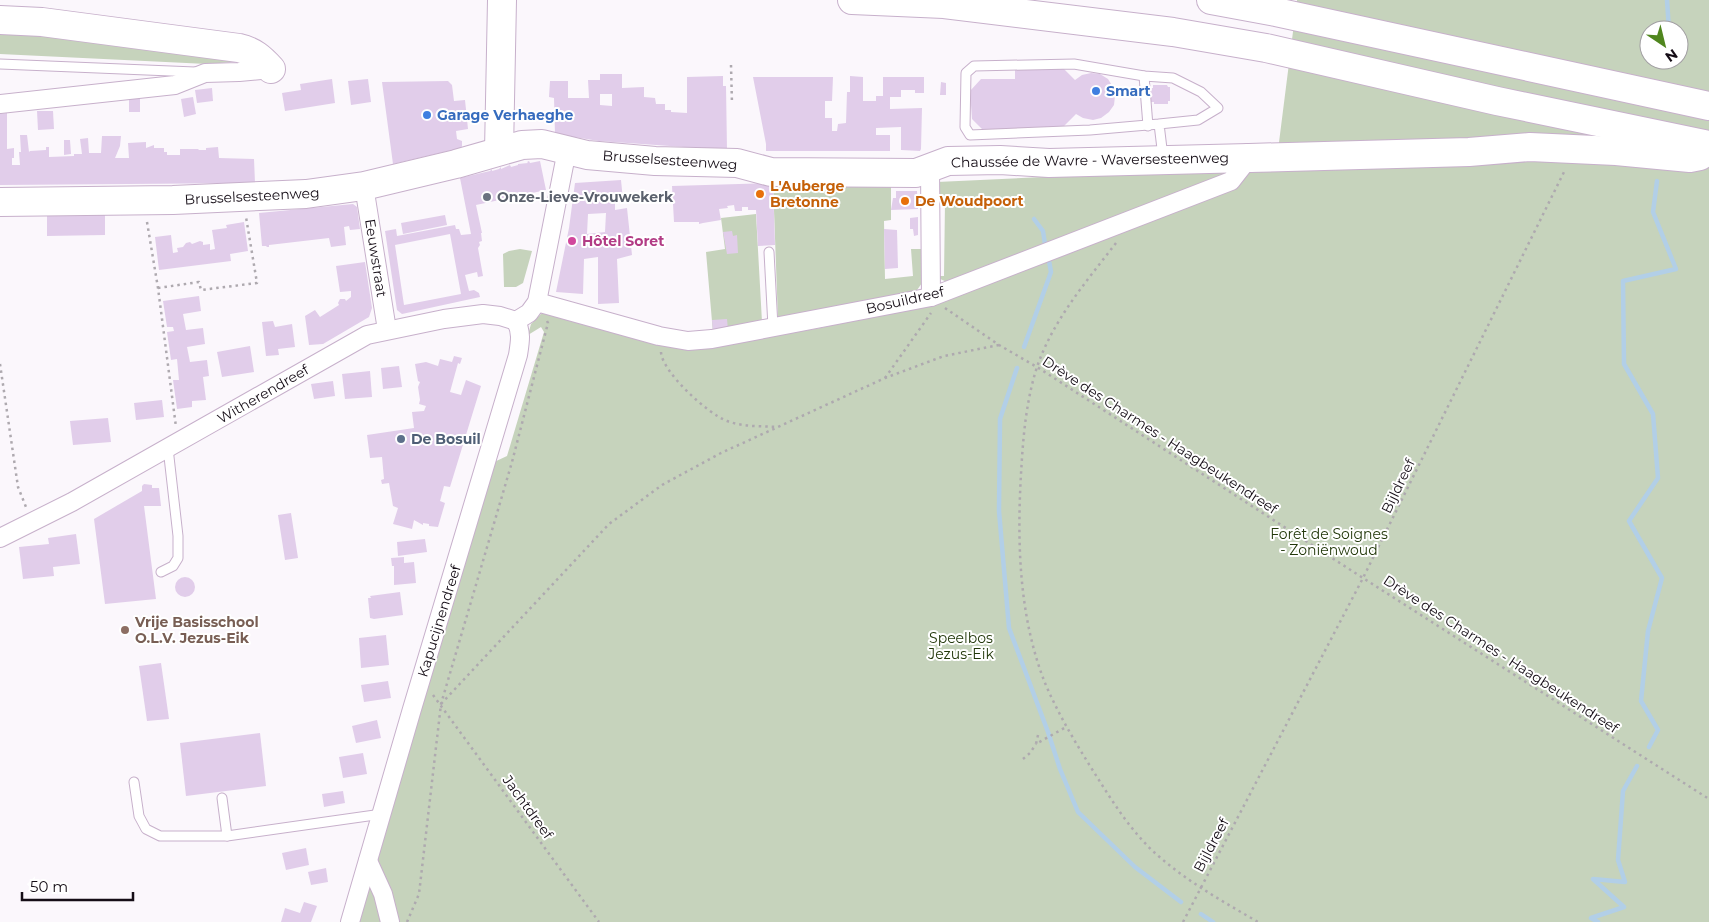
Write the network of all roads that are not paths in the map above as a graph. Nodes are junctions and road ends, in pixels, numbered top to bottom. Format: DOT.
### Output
graph roads {
  1 [pos="502,0"];
  2 [pos="852,0"];
  3 [pos="1212,0"];
  4 [pos="1304,0"];
  5 [pos="0,20"];
  6 [pos="1336,25"];
  7 [pos="0,64"];
  8 [pos="271,69"];
  9 [pos="205,73"];
  10 [pos="1144,76"];
  11 [pos="0,104"];
  12 [pos="1709,106"];
  13 [pos="1160,124"];
  14 [pos="1148,126"];
  15 [pos="1709,145"];
  16 [pos="567,150"];
  17 [pos="499,151"];
  18 [pos="1709,155"];
  19 [pos="1164,160"];
  20 [pos="1244,164"];
  21 [pos="930,168"];
  22 [pos="364,186"];
  23 [pos="0,202"];
  24 [pos="769,252"];
  25 [pos="934,300"];
  26 [pos="537,302"];
  27 [pos="516,321"];
  28 [pos="773,327"];
  29 [pos="388,330"];
  30 [pos="173,445"];
  31 [pos="0,538"];
  32 [pos="161,572"];
  33 [pos="134,782"];
  34 [pos="222,798"];
  35 [pos="382,814"];
  36 [pos="226,836"];
  37 [pos="368,861"];
  38 [pos="350,922"];
  39 [pos="390,922"];
  1 -- 17 [label="main road"];
  2 -- 15 [label="main road"];
  3 -- 6 [label="main road"];
  4 -- 6 [label="main road"];
  5 -- 8 [label="main road"];
  6 -- 12 [label="main road"];
  7 -- 9 [label="lane"];
  8 -- 9 [label="street"];
  9 -- 11 [label="street"];
  10 -- 13 [label="lane"];
  10 -- 14 [label="lane"];
  10 -- 14 [label="lane"];
  13 -- 14 [label="lane"];
  13 -- 19 [label="lane"];
  16 -- 17 [label="main road, Brusselsesteenweg"];
  16 -- 21 [label="main road, Brusselsesteenweg"];
  16 -- 26 [label="street"];
  17 -- 22 [label="main road, Brusselsesteenweg"];
  18 -- 20 [label="main road, Chaussée de Wavre - Waversesteenweg"];
  19 -- 20 [label="main road, Chaussée de Wavre - Waversesteenweg"];
  19 -- 21 [label="main road, Chaussée de Wavre - Waversesteenweg"];
  20 -- 25 [label="street, Bosuildreef"];
  21 -- 25 [label="street"];
  22 -- 23 [label="main road, Brusselsesteenweg"];
  22 -- 29 [label="street, Eeuwstraat"];
  24 -- 28 [label="lane"];
  25 -- 28 [label="street, Bosuildreef"];
  26 -- 27 [label="street"];
  26 -- 28 [label="street, Bosuildreef"];
  27 -- 29 [label="street, Witherendreef"];
  27 -- 35 [label="street, Kapucijnendreef"];
  29 -- 30 [label="street, Witherendreef"];
  30 -- 31 [label="street, Witherendreef"];
  30 -- 32 [label="lane"];
  33 -- 36 [label="lane"];
  34 -- 36 [label="lane"];
  35 -- 36 [label="lane"];
  35 -- 37 [label="street, Kapucijnendreef"];
  37 -- 38 [label="street, Kapucijnendreef"];
  37 -- 39 [label="street"];
}
